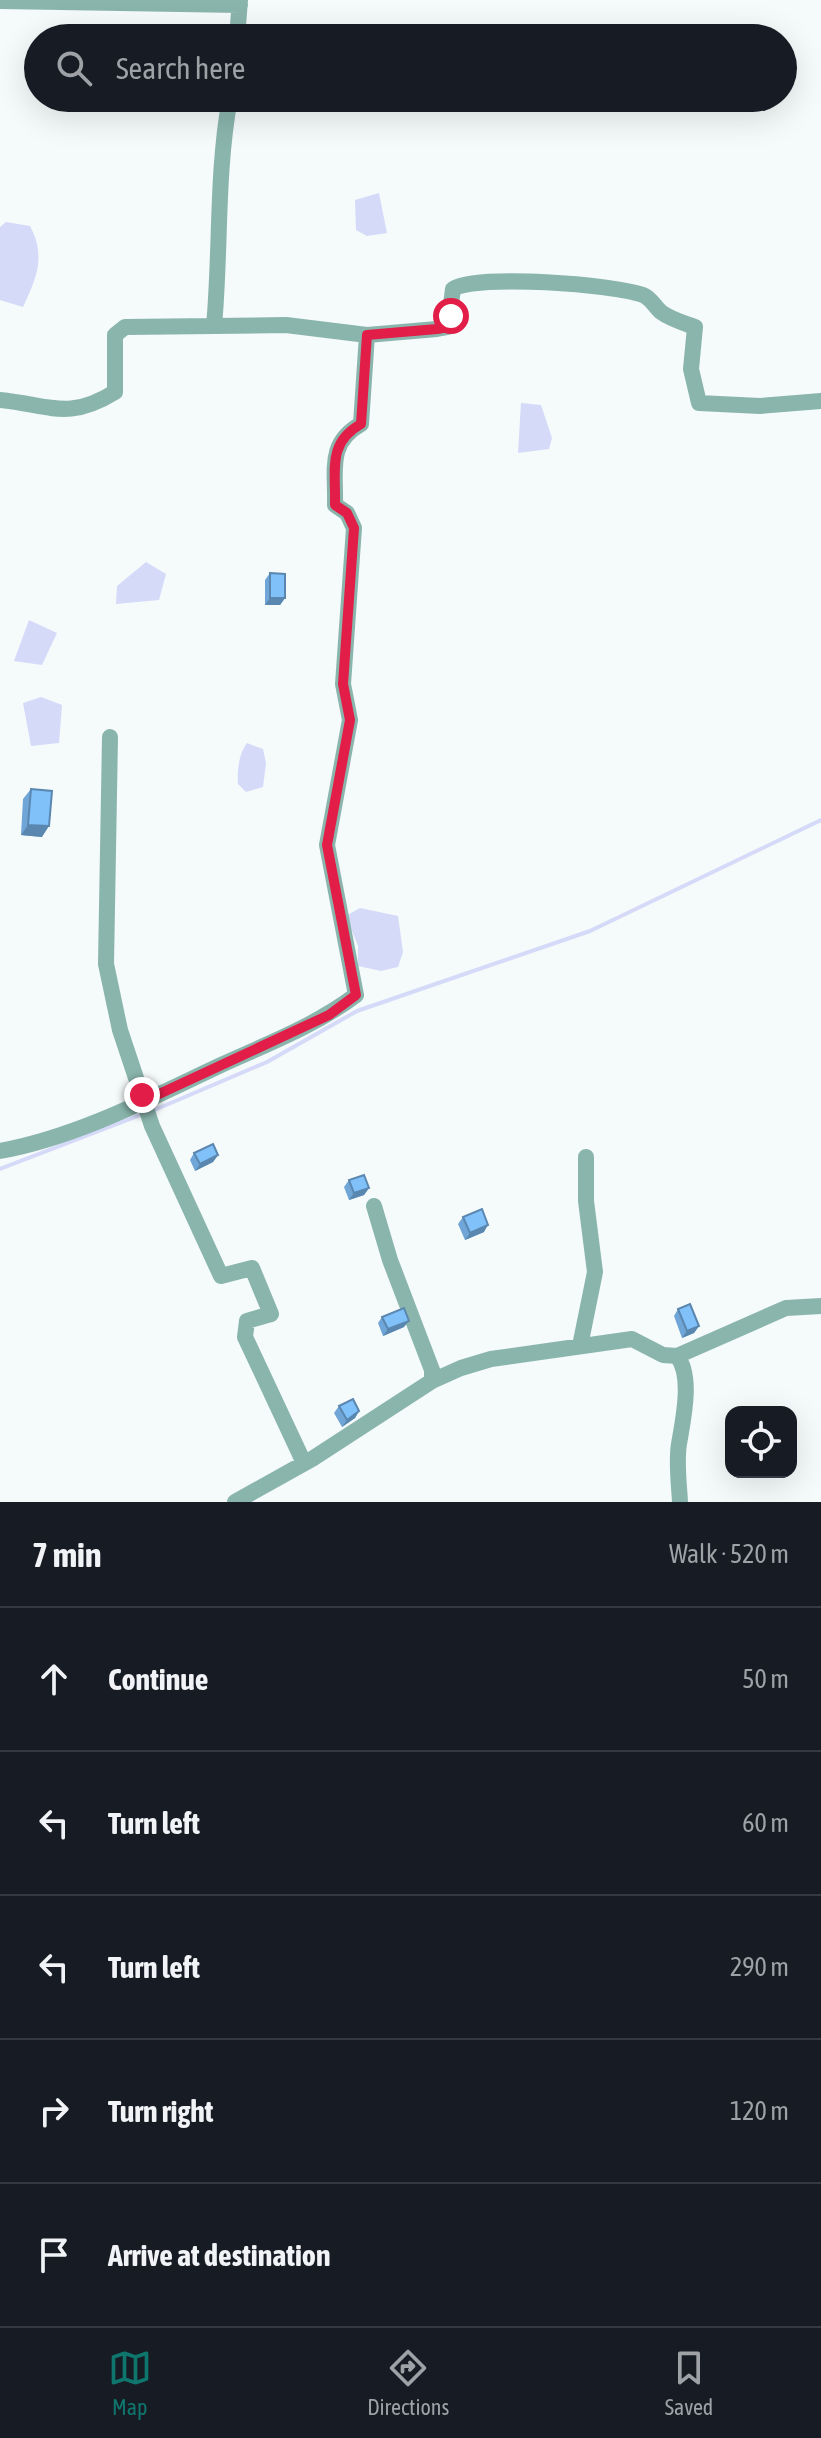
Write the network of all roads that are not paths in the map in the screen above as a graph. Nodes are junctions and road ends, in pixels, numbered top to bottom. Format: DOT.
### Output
graph roads {
  1 [pos="0,1"];
  2 [pos="240,2"];
  3 [pos="238,24"];
  4 [pos="228,112"];
  5 [pos="214,326"];
  6 [pos="367,335"];
  7 [pos="0,400"];
  8 [pos="821,401"];
  9 [pos="110,737"];
  10 [pos="146,1108"];
  11 [pos="0,1151"];
  12 [pos="586,1157"];
  13 [pos="374,1206"];
  14 [pos="821,1306"];
  15 [pos="580,1346"];
  16 [pos="677,1356"];
  17 [pos="432,1381"];
  18 [pos="304,1463"];
  19 [pos="235,1502"];
  20 [pos="680,1502"];
  1 -- 2 [label="street"];
  2 -- 3 [label="street"];
  4 -- 5 [label="street"];
  5 -- 6 [label="street"];
  5 -- 7 [label="street"];
  6 -- 8 [label="street"];
  6 -- 10 [label="street"];
  9 -- 10 [label="street"];
  10 -- 11 [label="street"];
  10 -- 18 [label="street"];
  12 -- 15 [label="street"];
  13 -- 17 [label="street"];
  14 -- 16 [label="street"];
  15 -- 16 [label="street"];
  15 -- 17 [label="street"];
  16 -- 20 [label="street"];
  17 -- 18 [label="street"];
  18 -- 19 [label="street"];
}
